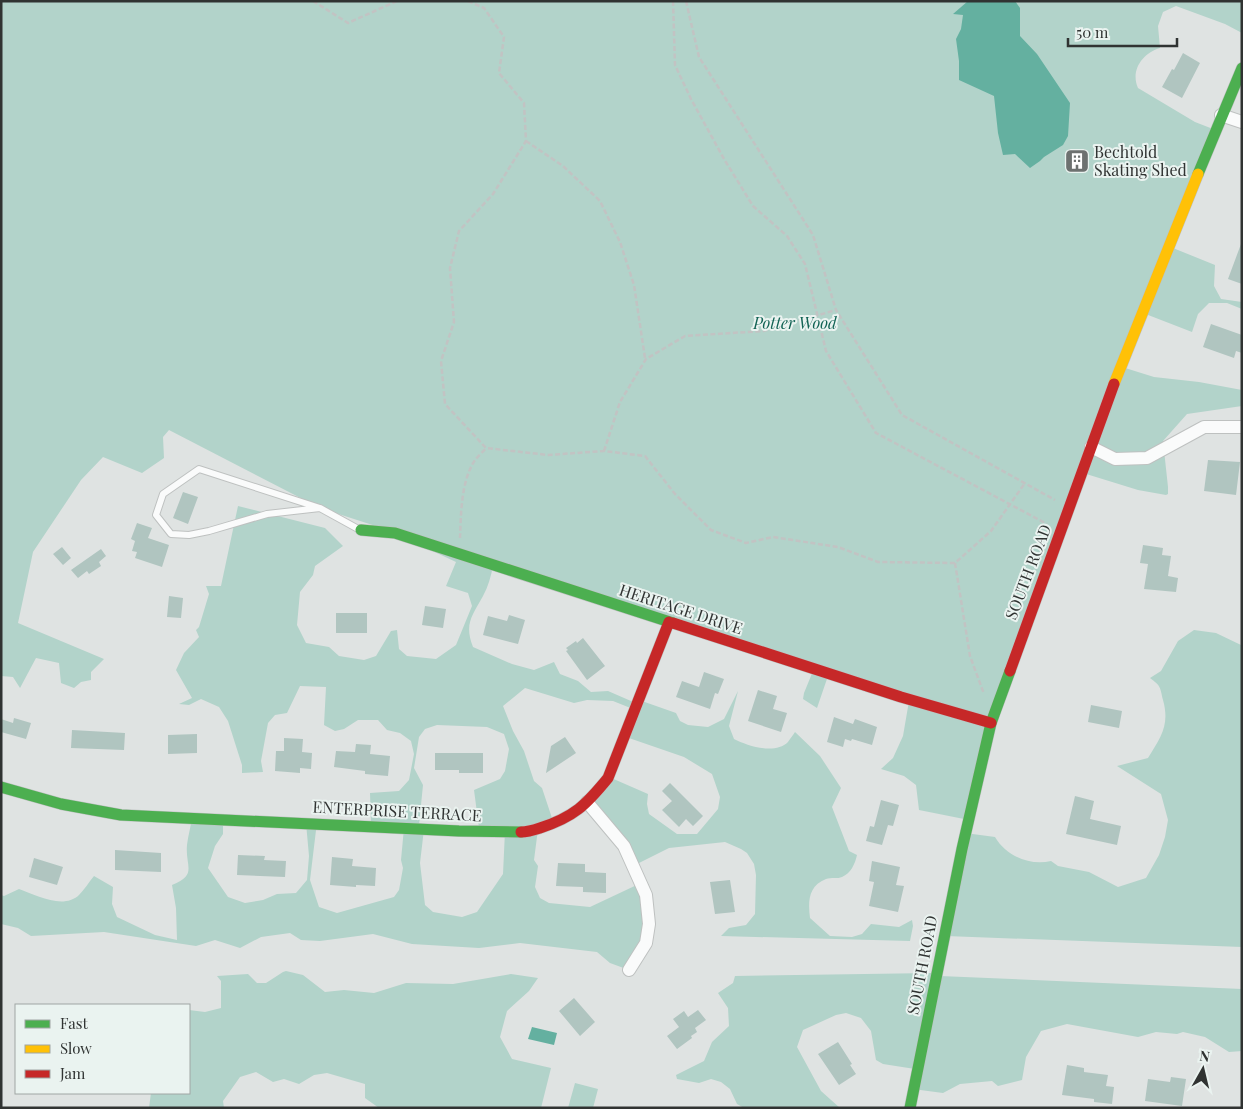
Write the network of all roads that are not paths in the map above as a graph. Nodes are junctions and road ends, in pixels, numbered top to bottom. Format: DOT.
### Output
graph roads {
  1 [pos="1242,68"];
  2 [pos="1221,115"];
  3 [pos="1242,122"];
  4 [pos="1242,427"];
  5 [pos="1091,447"];
  6 [pos="320,508"];
  7 [pos="361,530"];
  8 [pos="669,622"];
  9 [pos="991,723"];
  10 [pos="1,787"];
  11 [pos="587,802"];
  12 [pos="629,970"];
  13 [pos="910,1108"];
  1 -- 2 [label="street, SOUTH ROAD"];
  2 -- 3 [label="street"];
  2 -- 5 [label="street, SOUTH ROAD"];
  4 -- 5 [label="street"];
  5 -- 9 [label="street, SOUTH ROAD"];
  6 -- 6 [label="lane"];
  6 -- 7 [label="lane"];
  7 -- 8 [label="street, HERITAGE DRIVE"];
  8 -- 9 [label="street, HERITAGE DRIVE"];
  8 -- 11 [label="street, ENTERPRISE TERRACE"];
  9 -- 13 [label="street, SOUTH ROAD"];
  10 -- 11 [label="street, ENTERPRISE TERRACE"];
  11 -- 12 [label="street"];
}
